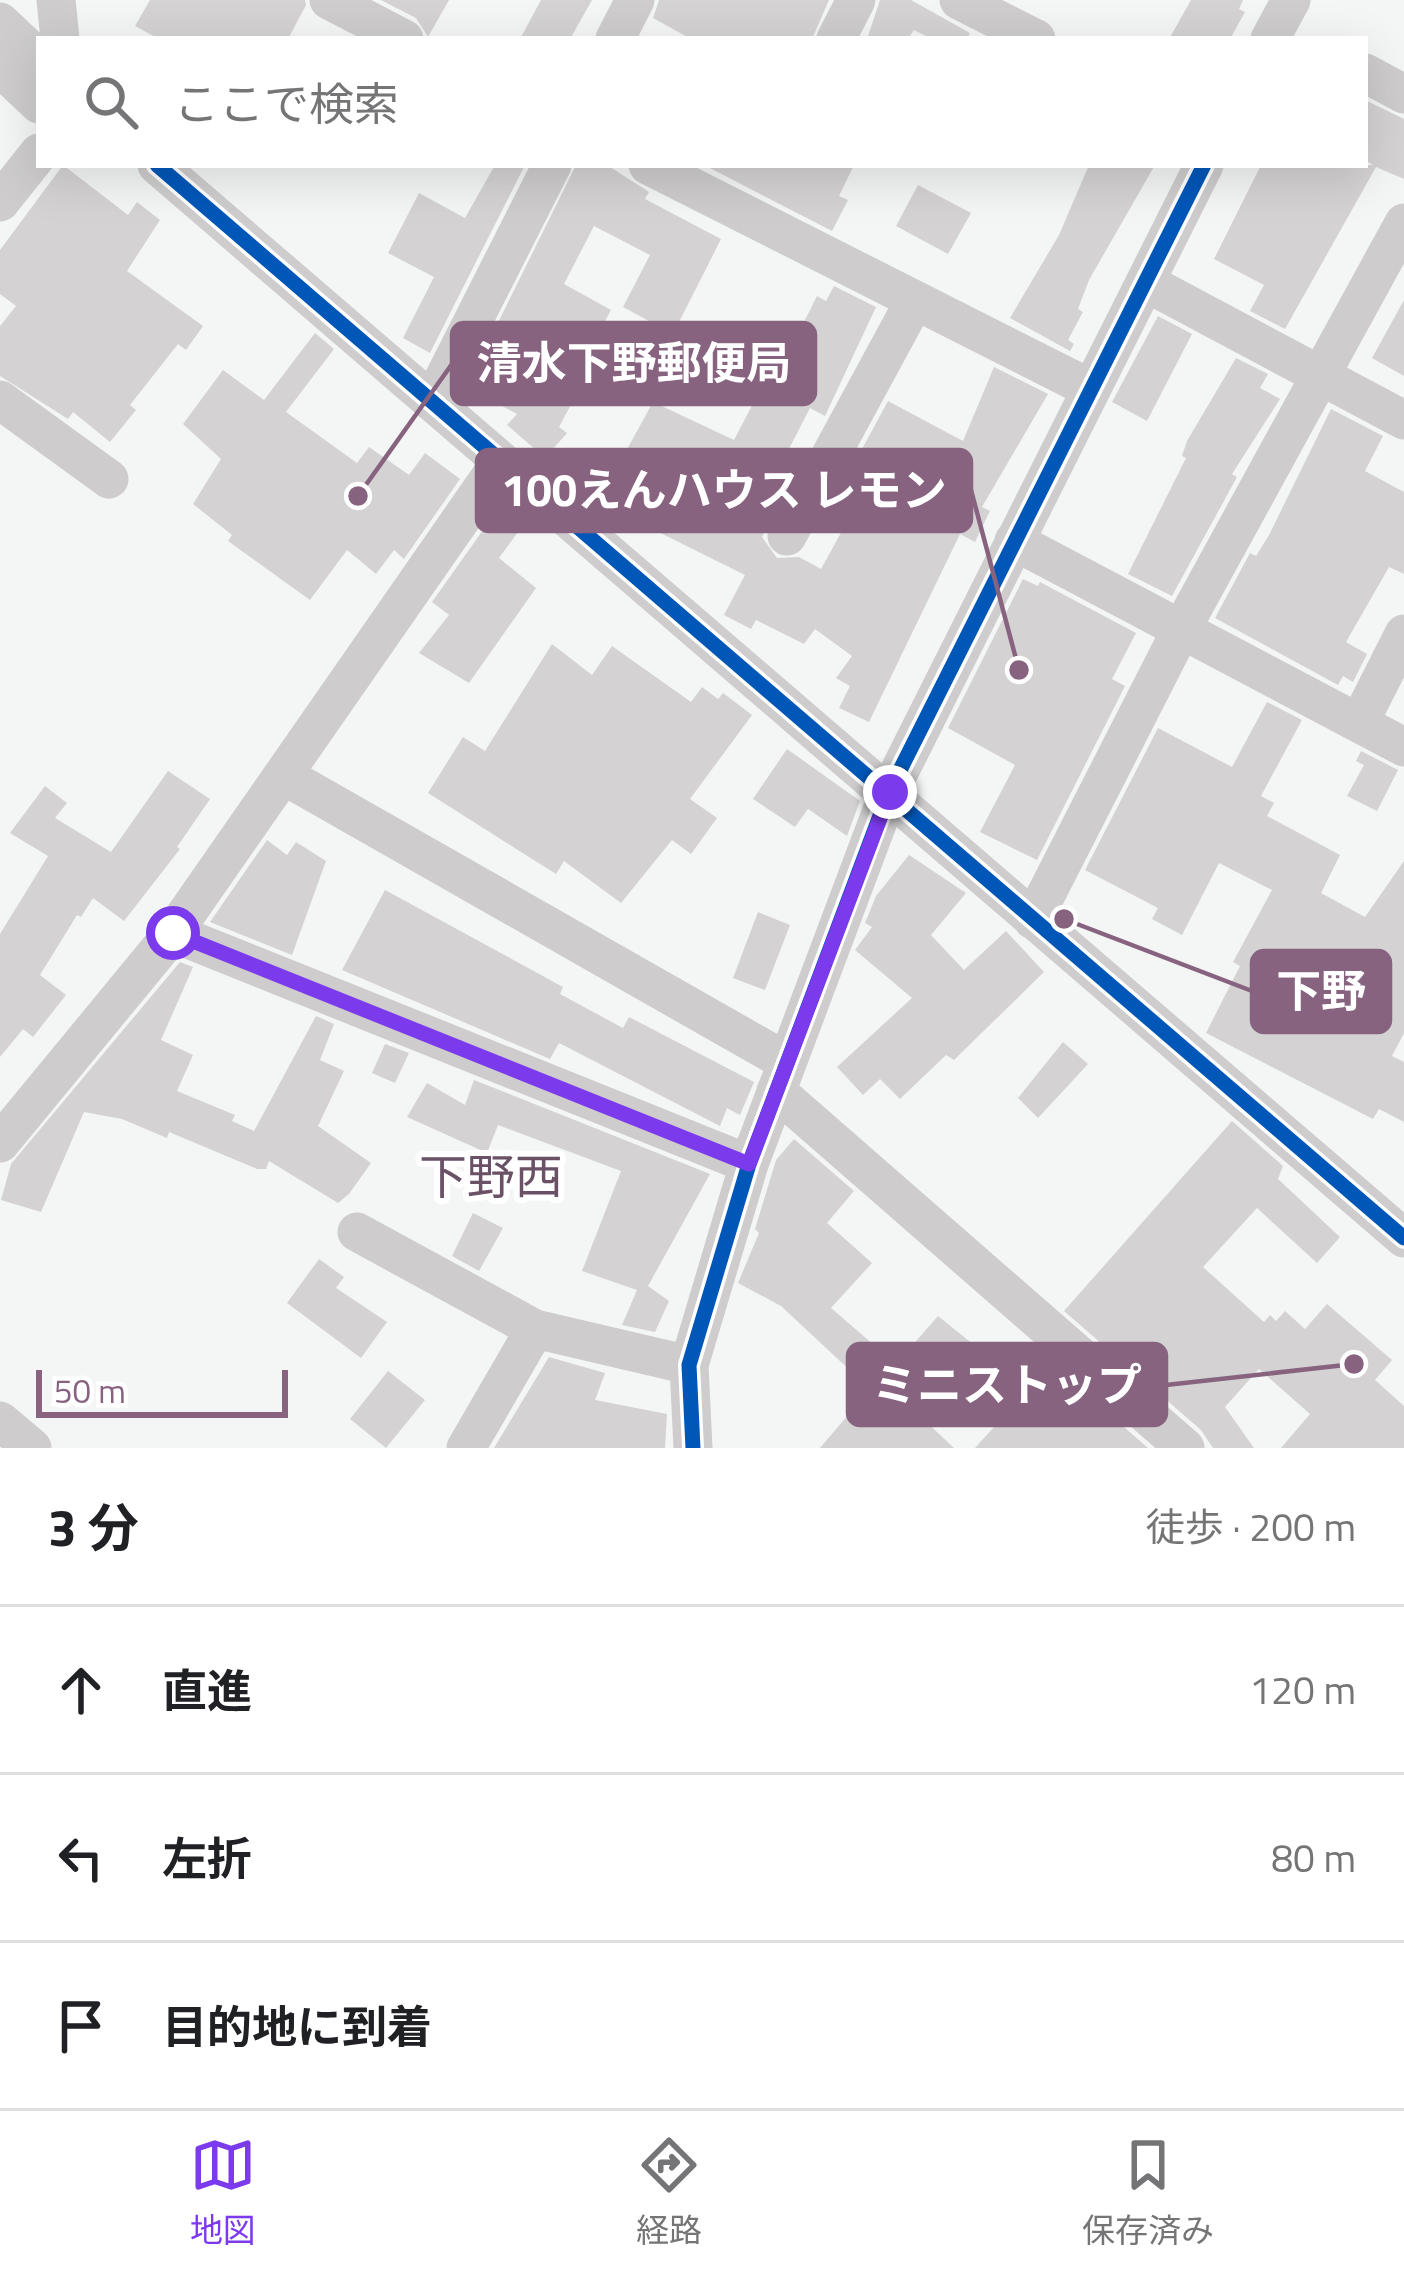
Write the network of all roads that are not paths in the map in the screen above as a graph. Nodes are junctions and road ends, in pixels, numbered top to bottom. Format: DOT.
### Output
graph roads {
  1 [pos="56,0"];
  2 [pos="329,0"];
  3 [pos="635,0"];
  4 [pos="856,0"];
  5 [pos="959,0"];
  6 [pos="0,22"];
  7 [pos="60,36"];
  8 [pos="398,36"];
  9 [pos="617,36"];
  10 [pos="838,36"];
  11 [pos="1030,36"];
  12 [pos="36,56"];
  13 [pos="0,67"];
  14 [pos="1368,75"];
  15 [pos="1404,94"];
  16 [pos="36,101"];
  17 [pos="36,157"];
  18 [pos="160,168"];
  19 [pos="550,168"];
  20 [pos="654,168"];
  21 [pos="1203,168"];
  22 [pos="0,202"];
  23 [pos="1404,223"];
  24 [pos="1147,283"];
  25 [pos="915,300"];
  26 [pos="1319,377"];
  27 [pos="1090,389"];
  28 [pos="0,400"];
  29 [pos="432,402"];
  30 [pos="1404,420"];
  31 [pos="500,463"];
  32 [pos="109,479"];
  33 [pos="787,536"];
  34 [pos="1014,541"];
  35 [pos="1183,628"];
  36 [pos="1404,634"];
  37 [pos="1359,723"];
  38 [pos="1404,746"];
  39 [pos="283,775"];
  40 [pos="890,792"];
  41 [pos="1033,920"];
  42 [pos="173,933"];
  43 [pos="781,1077"];
  44 [pos="0,1143"];
  45 [pos="749,1164"];
  46 [pos="357,1232"];
  47 [pos="1404,1238"];
  48 [pos="535,1329"];
  49 [pos="689,1365"];
  50 [pos="0,1421"];
  51 [pos="32,1448"];
  52 [pos="466,1448"];
  53 [pos="693,1448"];
  54 [pos="1184,1448"];
  1 -- 7 [label="street"];
  2 -- 8 [label="street"];
  3 -- 9 [label="street"];
  4 -- 10 [label="street"];
  5 -- 11 [label="street"];
  6 -- 12 [label="street"];
  13 -- 16 [label="street"];
  14 -- 15 [label="street"];
  17 -- 22 [label="street"];
  18 -- 29 [label="street"];
  19 -- 29 [label="street"];
  20 -- 25 [label="street"];
  21 -- 24 [label="street"];
  23 -- 26 [label="street"];
  24 -- 26 [label="street"];
  24 -- 27 [label="street"];
  25 -- 27 [label="street"];
  25 -- 33 [label="street"];
  26 -- 30 [label="street"];
  26 -- 35 [label="street"];
  27 -- 34 [label="street"];
  28 -- 32 [label="street"];
  29 -- 31 [label="street"];
  31 -- 39 [label="street"];
  31 -- 40 [label="street"];
  34 -- 35 [label="street"];
  34 -- 40 [label="street"];
  35 -- 37 [label="street"];
  35 -- 41 [label="street"];
  36 -- 37 [label="street"];
  37 -- 38 [label="street"];
  39 -- 42 [label="street"];
  39 -- 43 [label="street"];
  40 -- 41 [label="street"];
  40 -- 43 [label="street"];
  41 -- 47 [label="street"];
  42 -- 44 [label="street"];
  42 -- 45 [label="street"];
  43 -- 45 [label="street"];
  43 -- 54 [label="street"];
  45 -- 49 [label="street"];
  46 -- 48 [label="street"];
  48 -- 49 [label="street"];
  48 -- 52 [label="street"];
  49 -- 53 [label="street"];
  50 -- 51 [label="street"];
}
